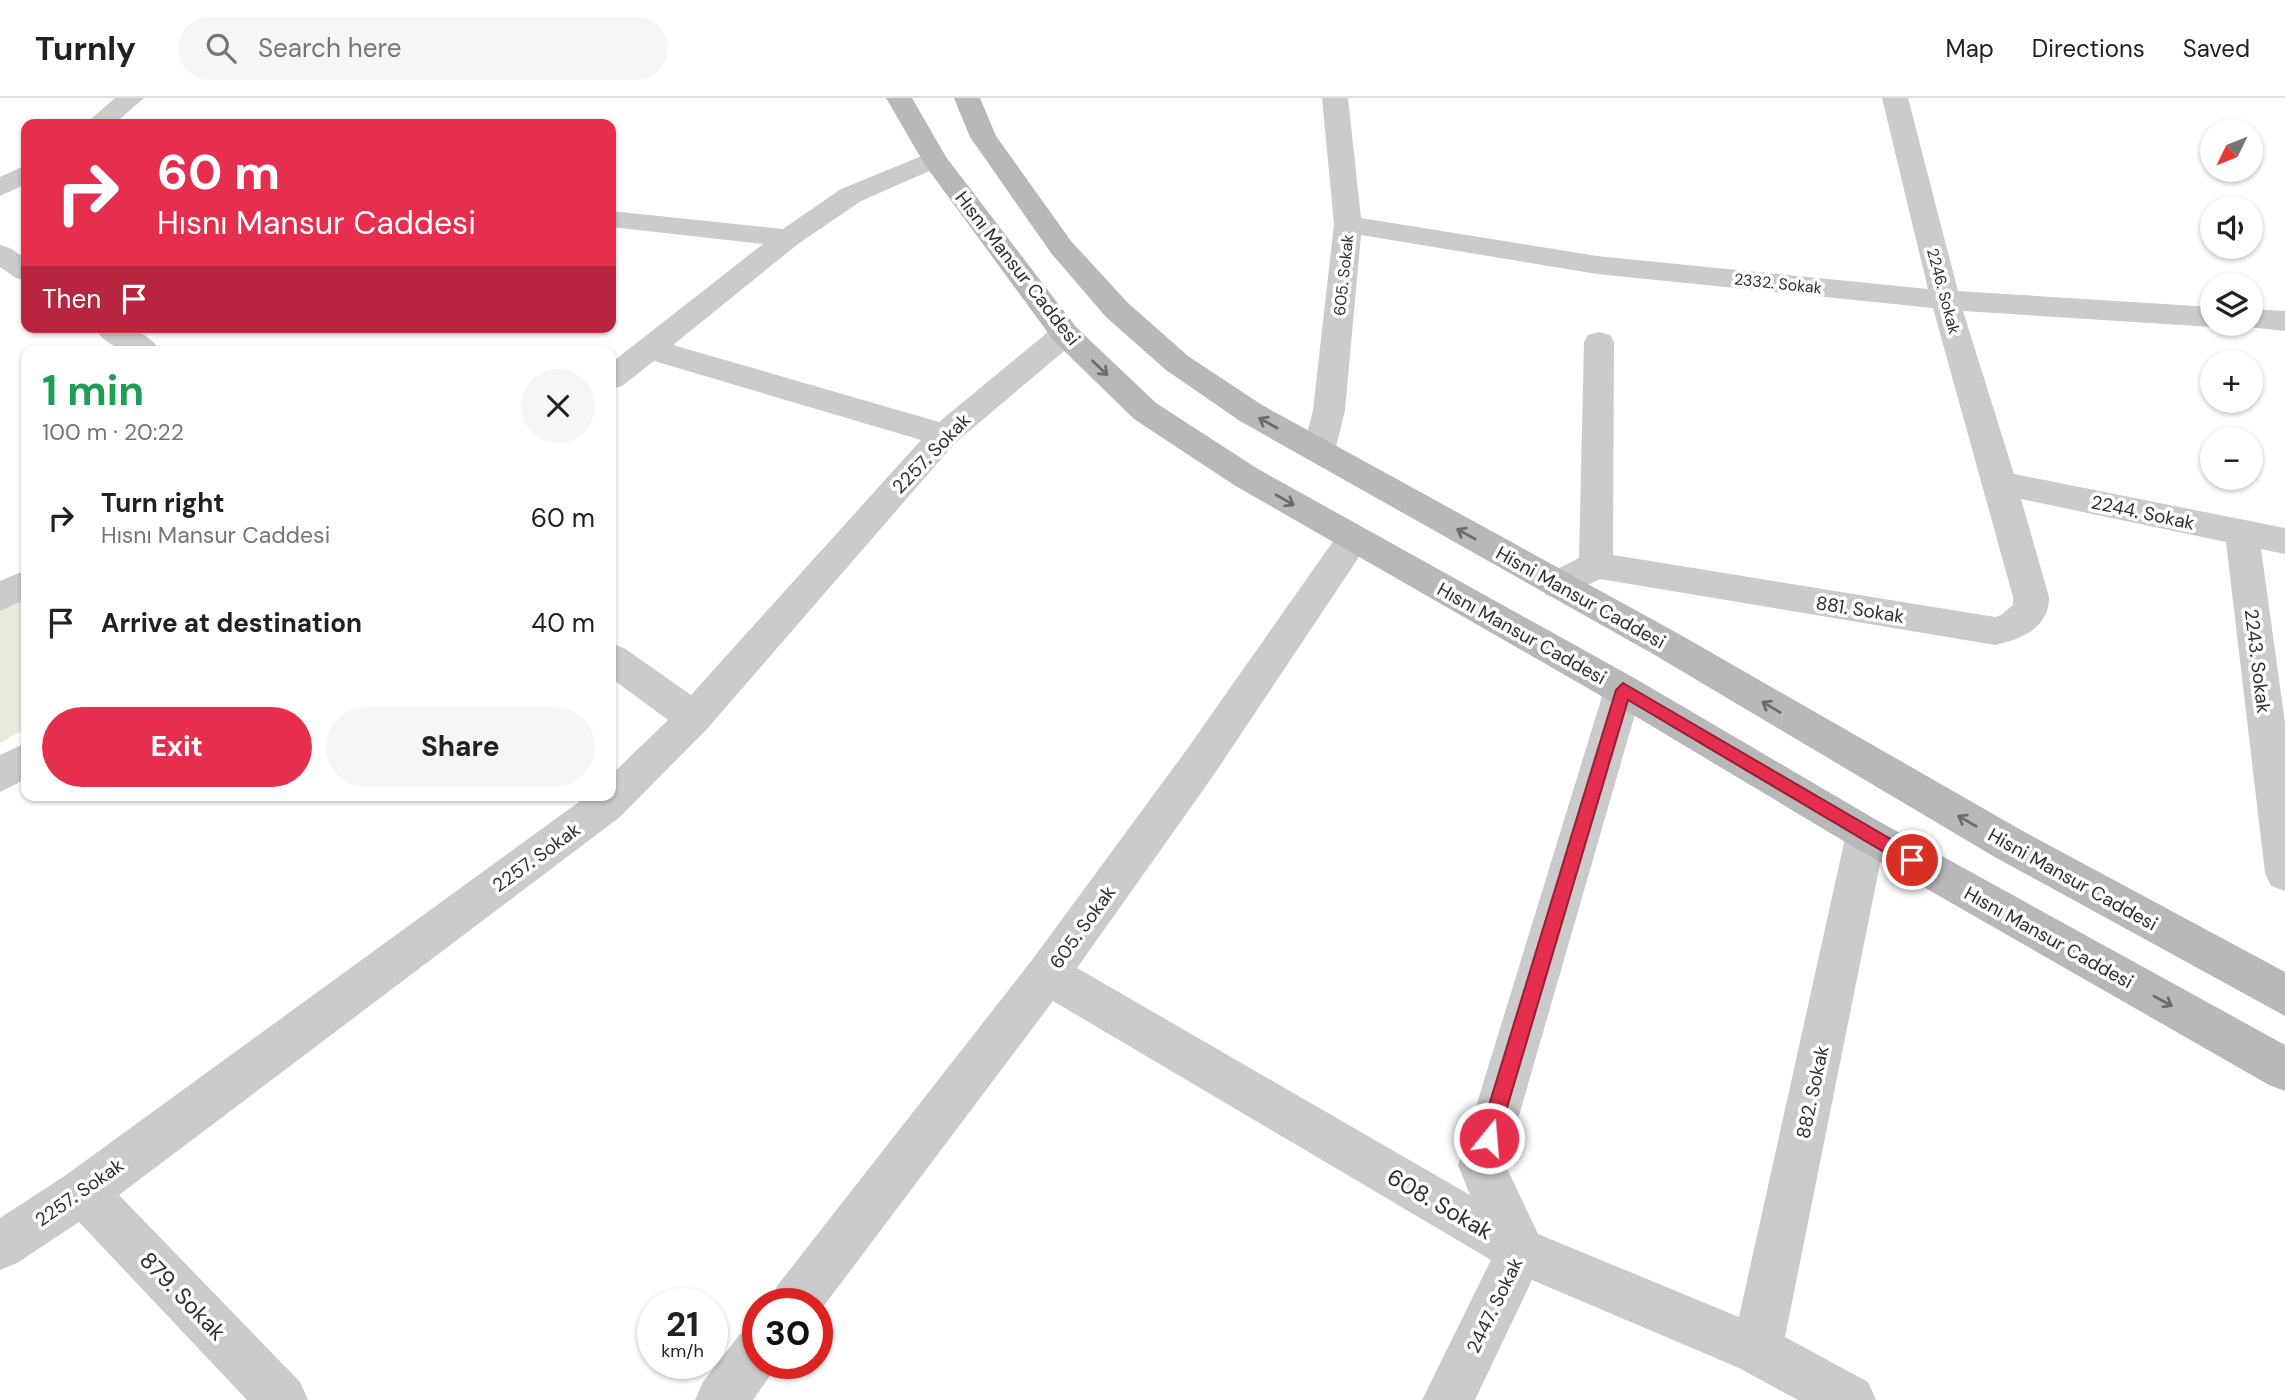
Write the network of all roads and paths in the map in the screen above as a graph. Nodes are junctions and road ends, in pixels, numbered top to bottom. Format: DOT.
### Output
graph roads {
  1 [pos="131,98"];
  2 [pos="899,98"];
  3 [pos="967,98"];
  4 [pos="1335,98"];
  5 [pos="1895,98"];
  6 [pos="104,119"];
  7 [pos="934,159"];
  8 [pos="21,176"];
  9 [pos="0,187"];
  10 [pos="616,220"];
  11 [pos="1348,223"];
  12 [pos="788,238"];
  13 [pos="0,254"];
  14 [pos="21,269"];
  15 [pos="1945,300"];
  16 [pos="2200,316"];
  17 [pos="2263,320"];
  18 [pos="2285,321"];
  19 [pos="118,333"];
  20 [pos="1065,334"];
  21 [pos="1599,342"];
  22 [pos="137,346"];
  23 [pos="650,349"];
  24 [pos="616,375"];
  25 [pos="943,435"];
  26 [pos="1319,451"];
  27 [pos="2000,483"];
  28 [pos="2242,533"];
  29 [pos="1353,539"];
  30 [pos="2285,541"];
  31 [pos="1597,565"];
  32 [pos="1558,585"];
  33 [pos="21,586"];
  34 [pos="0,597"];
  35 [pos="616,662"];
  36 [pos="1623,690"];
  37 [pos="694,718"];
  38 [pos="21,762"];
  39 [pos="0,775"];
  40 [pos="616,796"];
  41 [pos="611,801"];
  42 [pos="1866,834"];
  43 [pos="2285,873"];
  44 [pos="1047,974"];
  45 [pos="2285,995"];
  46 [pos="2285,1069"];
  47 [pos="83,1192"];
  48 [pos="0,1246"];
  49 [pos="1521,1251"];
  50 [pos="807,1288"];
  51 [pos="1757,1350"];
  52 [pos="742,1373"];
  53 [pos="282,1400"];
  54 [pos="721,1400"];
  55 [pos="1448,1400"];
  56 [pos="1850,1400"];
  1 -- 6 [label="street"];
  2 -- 7 [label="main road, Hısnı Mansur Caddesi"];
  26 -- 3 [label="main road, Hisni Mansur Caddesi, one-way"];
  4 -- 11 [label="street, 605. Sokak"];
  5 -- 15 [label="street, 2246. Sokak"];
  7 -- 12 [label="street"];
  7 -- 20 [label="main road, Hısnı Mansur Caddesi"];
  8 -- 9 [label="street"];
  10 -- 12 [label="street"];
  11 -- 15 [label="street, 2332. Sokak"];
  11 -- 26 [label="street, 605. Sokak"];
  12 -- 23 [label="street"];
  13 -- 14 [label="street"];
  15 -- 16 [label="street, 2332. Sokak"];
  15 -- 27 [label="street, 2246. Sokak"];
  17 -- 18 [label="street"];
  19 -- 22 [label="street"];
  20 -- 25 [label="street, 2257. Sokak"];
  20 -- 29 [label="main road, Hısnı Mansur Caddesi, one-way"];
  21 -- 31 [label="street"];
  23 -- 24 [label="street"];
  23 -- 25 [label="street"];
  25 -- 37 [label="street, 2257. Sokak"];
  32 -- 26 [label="main road, Hisni Mansur Caddesi, one-way"];
  27 -- 28 [label="street, 2244. Sokak"];
  27 -- 31 [label="street, 881. Sokak"];
  28 -- 30 [label="street, 2244. Sokak"];
  28 -- 43 [label="street, 2243. Sokak"];
  29 -- 36 [label="main road, Hısnı Mansur Caddesi"];
  29 -- 44 [label="street, 605. Sokak"];
  31 -- 32 [label="street"];
  45 -- 32 [label="main road, Hisni Mansur Caddesi, one-way"];
  33 -- 34 [label="street"];
  35 -- 37 [label="street"];
  36 -- 42 [label="main road, Hısnı Mansur Caddesi"];
  36 -- 49 [label="street, 2447. Sokak"];
  37 -- 40 [label="street, 2257. Sokak"];
  38 -- 39 [label="street"];
  41 -- 47 [label="street, 2257. Sokak"];
  42 -- 46 [label="main road, Hısnı Mansur Caddesi, one-way"];
  42 -- 51 [label="street, 882. Sokak"];
  44 -- 49 [label="street, 608. Sokak"];
  44 -- 50 [label="street, 605. Sokak"];
  47 -- 48 [label="street, 2257. Sokak"];
  47 -- 53 [label="street, 879. Sokak"];
  49 -- 51 [label="street, 608. Sokak"];
  49 -- 55 [label="street, 2447. Sokak"];
  51 -- 56 [label="street, 608. Sokak"];
  52 -- 54 [label="street"];
}
